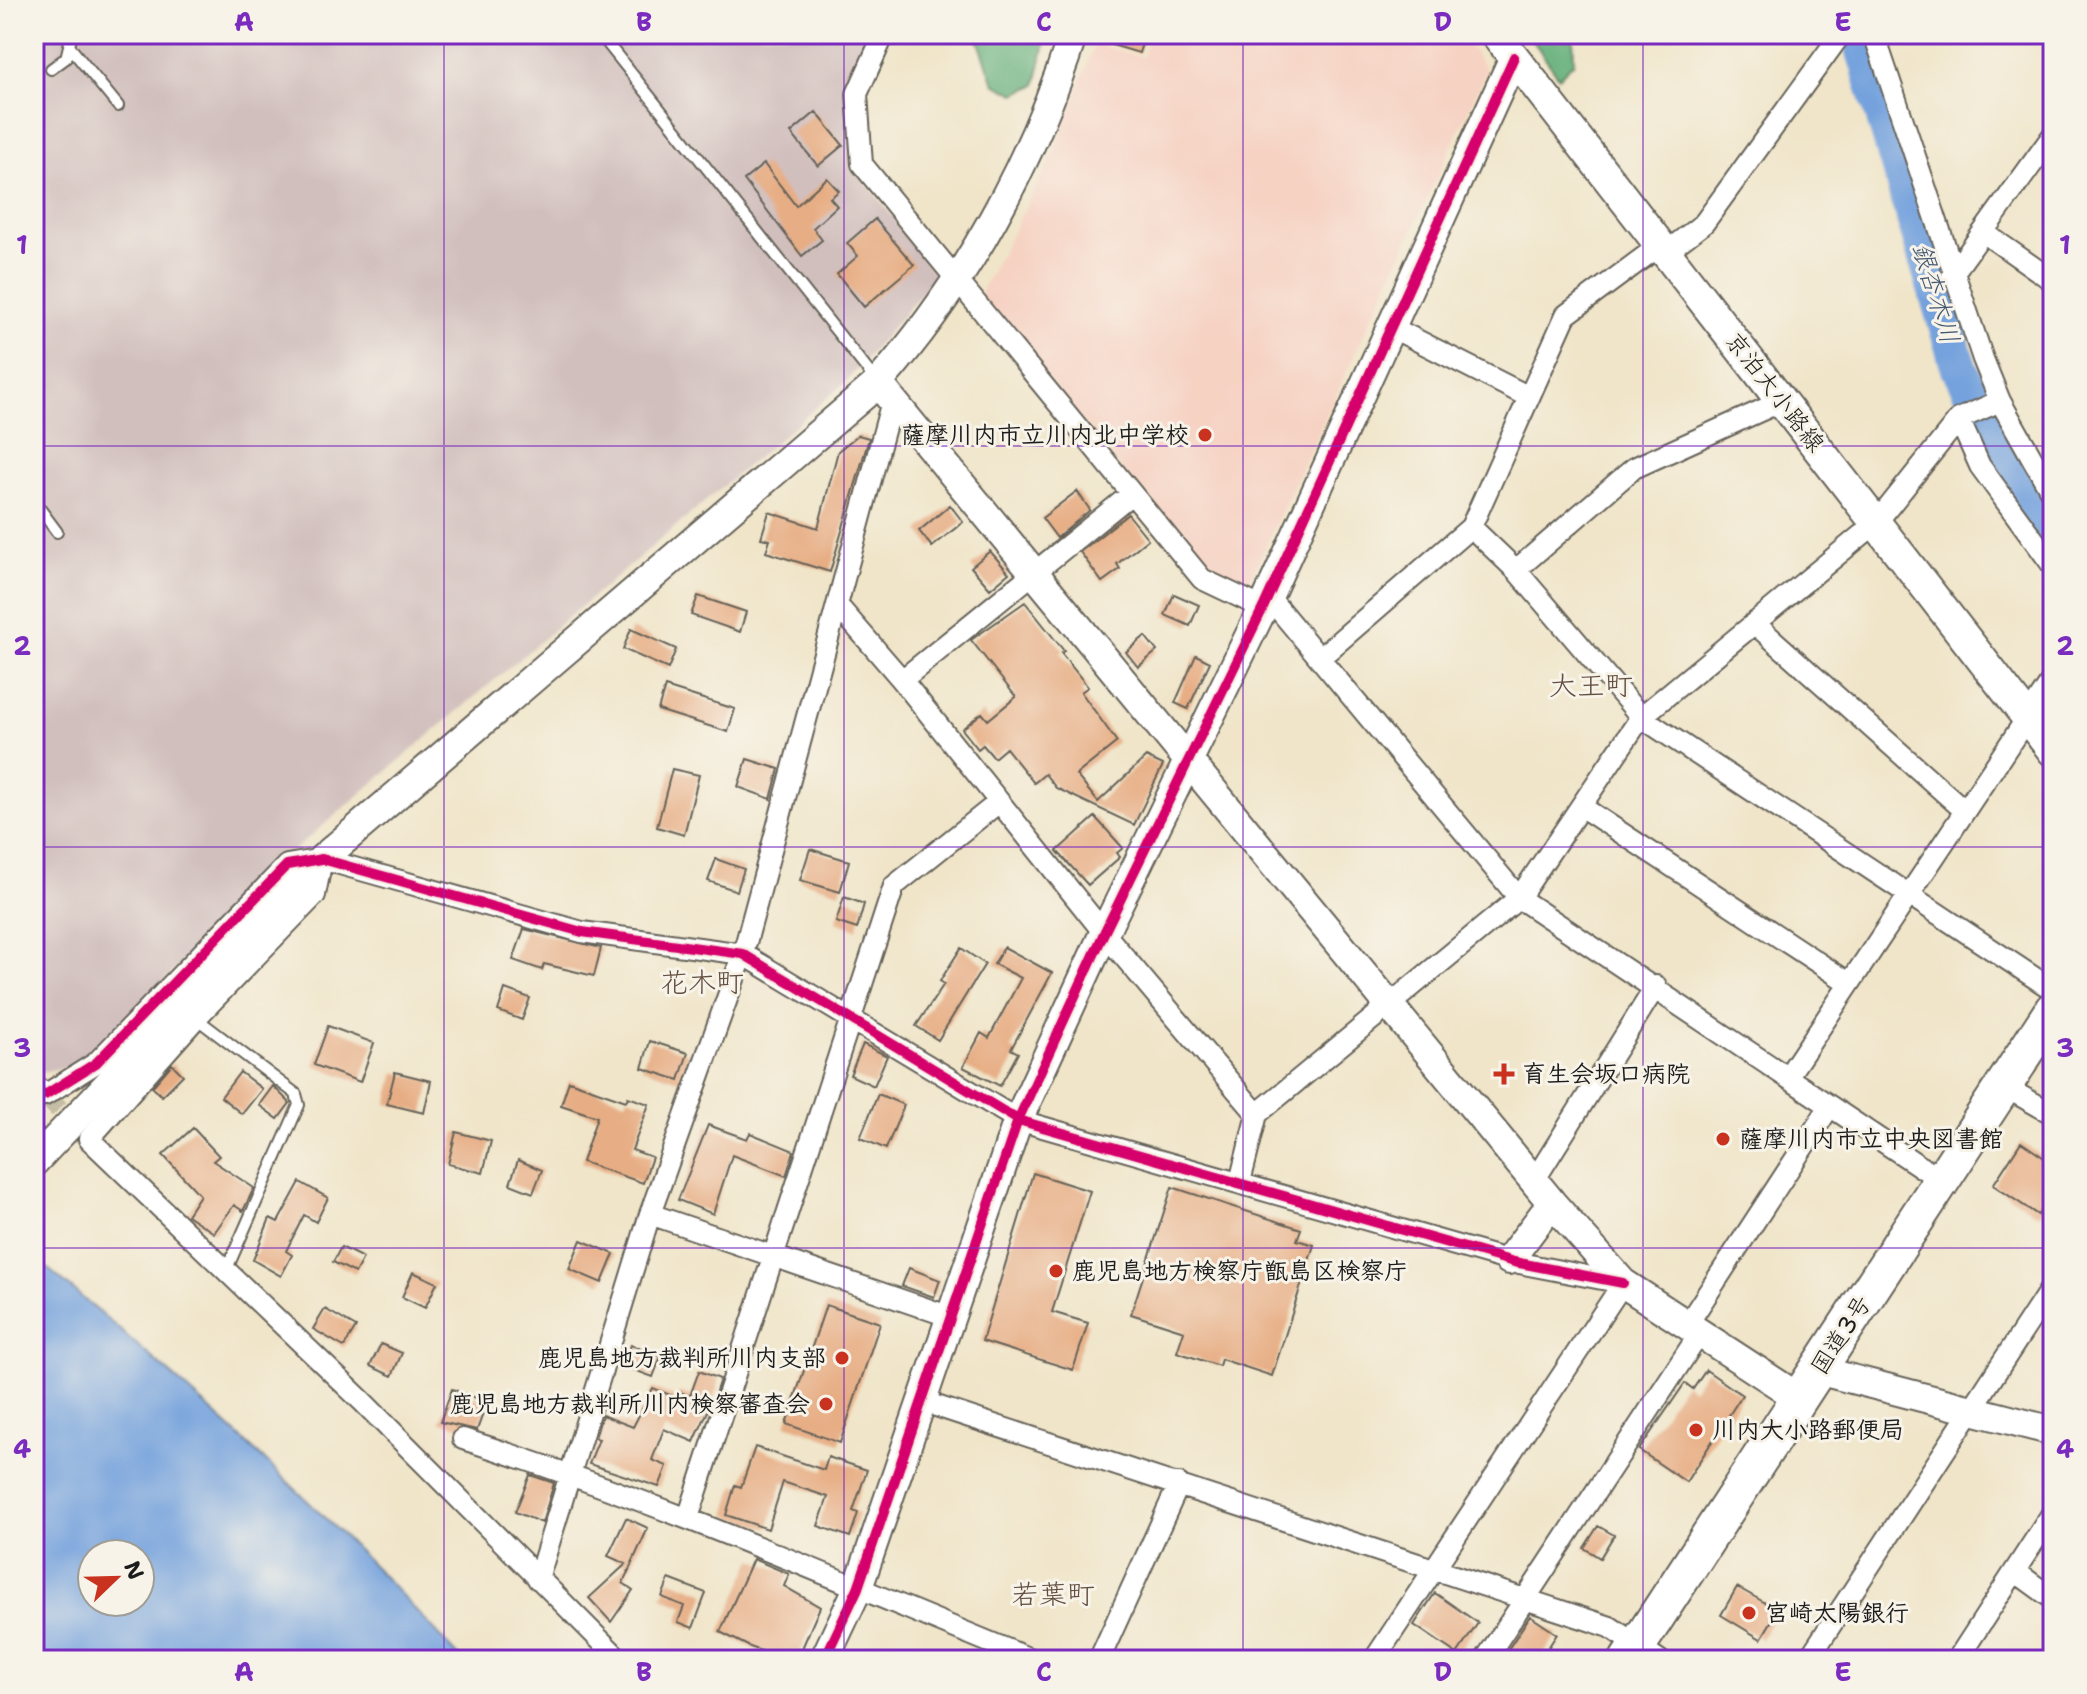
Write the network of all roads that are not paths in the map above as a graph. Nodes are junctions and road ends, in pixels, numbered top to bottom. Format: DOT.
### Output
graph roads {
  1 [pos="72,34"];
  2 [pos="600,34"];
  3 [pos="884,34"];
  4 [pos="1073,34"];
  5 [pos="1874,34"];
  6 [pos="1837,40"];
  7 [pos="69,46"];
  8 [pos="1505,46"];
  9 [pos="51,69"];
  10 [pos="118,106"];
  11 [pos="2053,135"];
  12 [pos="1983,232"];
  13 [pos="1662,249"];
  14 [pos="1952,275"];
  15 [pos="956,280"];
  16 [pos="2053,281"];
  17 [pos="1389,326"];
  18 [pos="885,392"];
  19 [pos="1527,396"];
  20 [pos="1782,401"];
  21 [pos="1997,402"];
  22 [pos="1962,417"];
  23 [pos="1130,495"];
  24 [pos="2053,495"];
  25 [pos="34,501"];
  26 [pos="1876,523"];
  27 [pos="1471,527"];
  28 [pos="57,532"];
  29 [pos="2053,566"];
  30 [pos="1516,570"];
  31 [pos="1036,574"];
  32 [pos="1265,602"];
  33 [pos="839,607"];
  34 [pos="1754,623"];
  35 [pos="1322,656"];
  36 [pos="2053,679"];
  37 [pos="902,680"];
  38 [pos="1641,717"];
  39 [pos="2027,717"];
  40 [pos="2053,751"];
  41 [pos="1187,762"];
  42 [pos="999,802"];
  43 [pos="1582,807"];
  44 [pos="1964,810"];
  45 [pos="322,859"];
  46 [pos="1909,896"];
  47 [pos="1519,898"];
  48 [pos="1104,933"];
  49 [pos="743,954"];
  50 [pos="1849,983"];
  51 [pos="1656,986"];
  52 [pos="2053,990"];
  53 [pos="1391,1007"];
  54 [pos="2053,1010"];
  55 [pos="196,1018"];
  56 [pos="851,1018"];
  57 [pos="1788,1076"];
  58 [pos="2003,1086"];
  59 [pos="40,1090"];
  60 [pos="1830,1106"];
  61 [pos="1257,1114"];
  62 [pos="2053,1114"];
  63 [pos="1018,1120"];
  64 [pos="34,1162"];
  65 [pos="1942,1181"];
  66 [pos="1240,1182"];
  67 [pos="1543,1192"];
  68 [pos="650,1214"];
  69 [pos="776,1256"];
  70 [pos="1512,1261"];
  71 [pos="226,1272"];
  72 [pos="1623,1283"];
  73 [pos="2053,1285"];
  74 [pos="951,1317"];
  75 [pos="1694,1329"];
  76 [pos="1808,1384"];
  77 [pos="924,1402"];
  78 [pos="1973,1410"];
  79 [pos="2053,1431"];
  80 [pos="463,1439"];
  81 [pos="573,1473"];
  82 [pos="1179,1484"];
  83 [pos="2053,1512"];
  84 [pos="688,1518"];
  85 [pos="1432,1569"];
  86 [pos="2016,1572"];
  87 [pos="538,1579"];
  88 [pos="858,1588"];
  89 [pos="1525,1599"];
  90 [pos="2053,1599"];
  91 [pos="1641,1655"];
  92 [pos="620,1660"];
  93 [pos="824,1660"];
  94 [pos="1033,1660"];
  95 [pos="1099,1660"];
  96 [pos="1374,1660"];
  97 [pos="1485,1660"];
  98 [pos="1808,1660"];
  99 [pos="1957,1660"];
  1 -- 7 [label="lane"];
  2 -- 18 [label="lane"];
  3 -- 15 [label="street"];
  4 -- 15 [label="street"];
  5 -- 14 [label="street"];
  6 -- 13 [label="street"];
  7 -- 9 [label="lane"];
  7 -- 10 [label="lane"];
  8 -- 13 [label="main road, 京泊大小路線"];
  8 -- 17 [label="street"];
  11 -- 12 [label="street"];
  12 -- 14 [label="street"];
  12 -- 16 [label="street"];
  13 -- 19 [label="street"];
  13 -- 20 [label="main road, 京泊大小路線"];
  14 -- 21 [label="street"];
  15 -- 18 [label="street"];
  15 -- 23 [label="street"];
  17 -- 19 [label="street"];
  17 -- 32 [label="street"];
  18 -- 31 [label="street"];
  18 -- 33 [label="street"];
  18 -- 45 [label="street"];
  19 -- 27 [label="street"];
  20 -- 26 [label="main road, 京泊大小路線"];
  20 -- 30 [label="street"];
  21 -- 22 [label="street"];
  21 -- 24 [label="street"];
  22 -- 26 [label="street"];
  22 -- 29 [label="street"];
  23 -- 31 [label="street"];
  23 -- 32 [label="street"];
  25 -- 28 [label="lane"];
  26 -- 34 [label="street"];
  26 -- 39 [label="main road, 京泊大小路線"];
  27 -- 30 [label="street"];
  27 -- 35 [label="street"];
  30 -- 38 [label="street"];
  31 -- 37 [label="street"];
  31 -- 41 [label="street"];
  32 -- 35 [label="street"];
  32 -- 41 [label="street"];
  33 -- 37 [label="street"];
  33 -- 49 [label="street"];
  34 -- 38 [label="street"];
  34 -- 44 [label="street"];
  35 -- 47 [label="street"];
  36 -- 39 [label="street"];
  37 -- 42 [label="street"];
  38 -- 43 [label="street"];
  38 -- 46 [label="street"];
  39 -- 40 [label="main road, 京泊大小路線"];
  39 -- 44 [label="street"];
  41 -- 48 [label="street"];
  41 -- 53 [label="street"];
  42 -- 48 [label="street"];
  42 -- 56 [label="street"];
  43 -- 47 [label="street"];
  43 -- 50 [label="street"];
  44 -- 46 [label="street"];
  45 -- 49 [label="street"];
  45 -- 55 [label="street"];
  45 -- 59 [label="street"];
  45 -- 64 [label="street"];
  46 -- 50 [label="street"];
  46 -- 52 [label="street"];
  47 -- 51 [label="street"];
  47 -- 53 [label="street"];
  48 -- 61 [label="street"];
  48 -- 63 [label="street"];
  49 -- 56 [label="street"];
  49 -- 68 [label="street"];
  50 -- 57 [label="street"];
  51 -- 57 [label="street"];
  51 -- 67 [label="street"];
  53 -- 61 [label="street"];
  53 -- 67 [label="street"];
  54 -- 58 [label="highway, 国道3号"];
  55 -- 71 [label="lane"];
  55 -- 71 [label="street"];
  56 -- 63 [label="street"];
  56 -- 69 [label="street"];
  57 -- 60 [label="street"];
  58 -- 62 [label="street"];
  58 -- 65 [label="highway, 国道3号"];
  60 -- 65 [label="street"];
  60 -- 75 [label="street"];
  61 -- 66 [label="street"];
  63 -- 66 [label="street"];
  63 -- 74 [label="street"];
  65 -- 76 [label="highway, 国道3号"];
  66 -- 70 [label="street"];
  67 -- 70 [label="street"];
  67 -- 72 [label="street"];
  68 -- 69 [label="street"];
  68 -- 81 [label="street"];
  69 -- 74 [label="street"];
  69 -- 84 [label="street"];
  70 -- 72 [label="street"];
  71 -- 87 [label="street"];
  72 -- 75 [label="street"];
  72 -- 85 [label="street"];
  73 -- 78 [label="street"];
  74 -- 77 [label="street"];
  75 -- 76 [label="street"];
  75 -- 89 [label="street"];
  76 -- 78 [label="street"];
  76 -- 91 [label="highway, 国道3号"];
  77 -- 82 [label="street"];
  77 -- 88 [label="street"];
  78 -- 79 [label="street"];
  78 -- 98 [label="street"];
  80 -- 81 [label="street"];
  81 -- 84 [label="street"];
  81 -- 87 [label="street"];
  82 -- 85 [label="street"];
  82 -- 95 [label="street"];
  83 -- 86 [label="street"];
  84 -- 88 [label="street"];
  85 -- 89 [label="street"];
  85 -- 96 [label="street"];
  86 -- 90 [label="street"];
  86 -- 99 [label="street"];
  87 -- 92 [label="street"];
  88 -- 93 [label="street"];
  88 -- 94 [label="street"];
  89 -- 91 [label="street"];
  89 -- 97 [label="street"];
}
